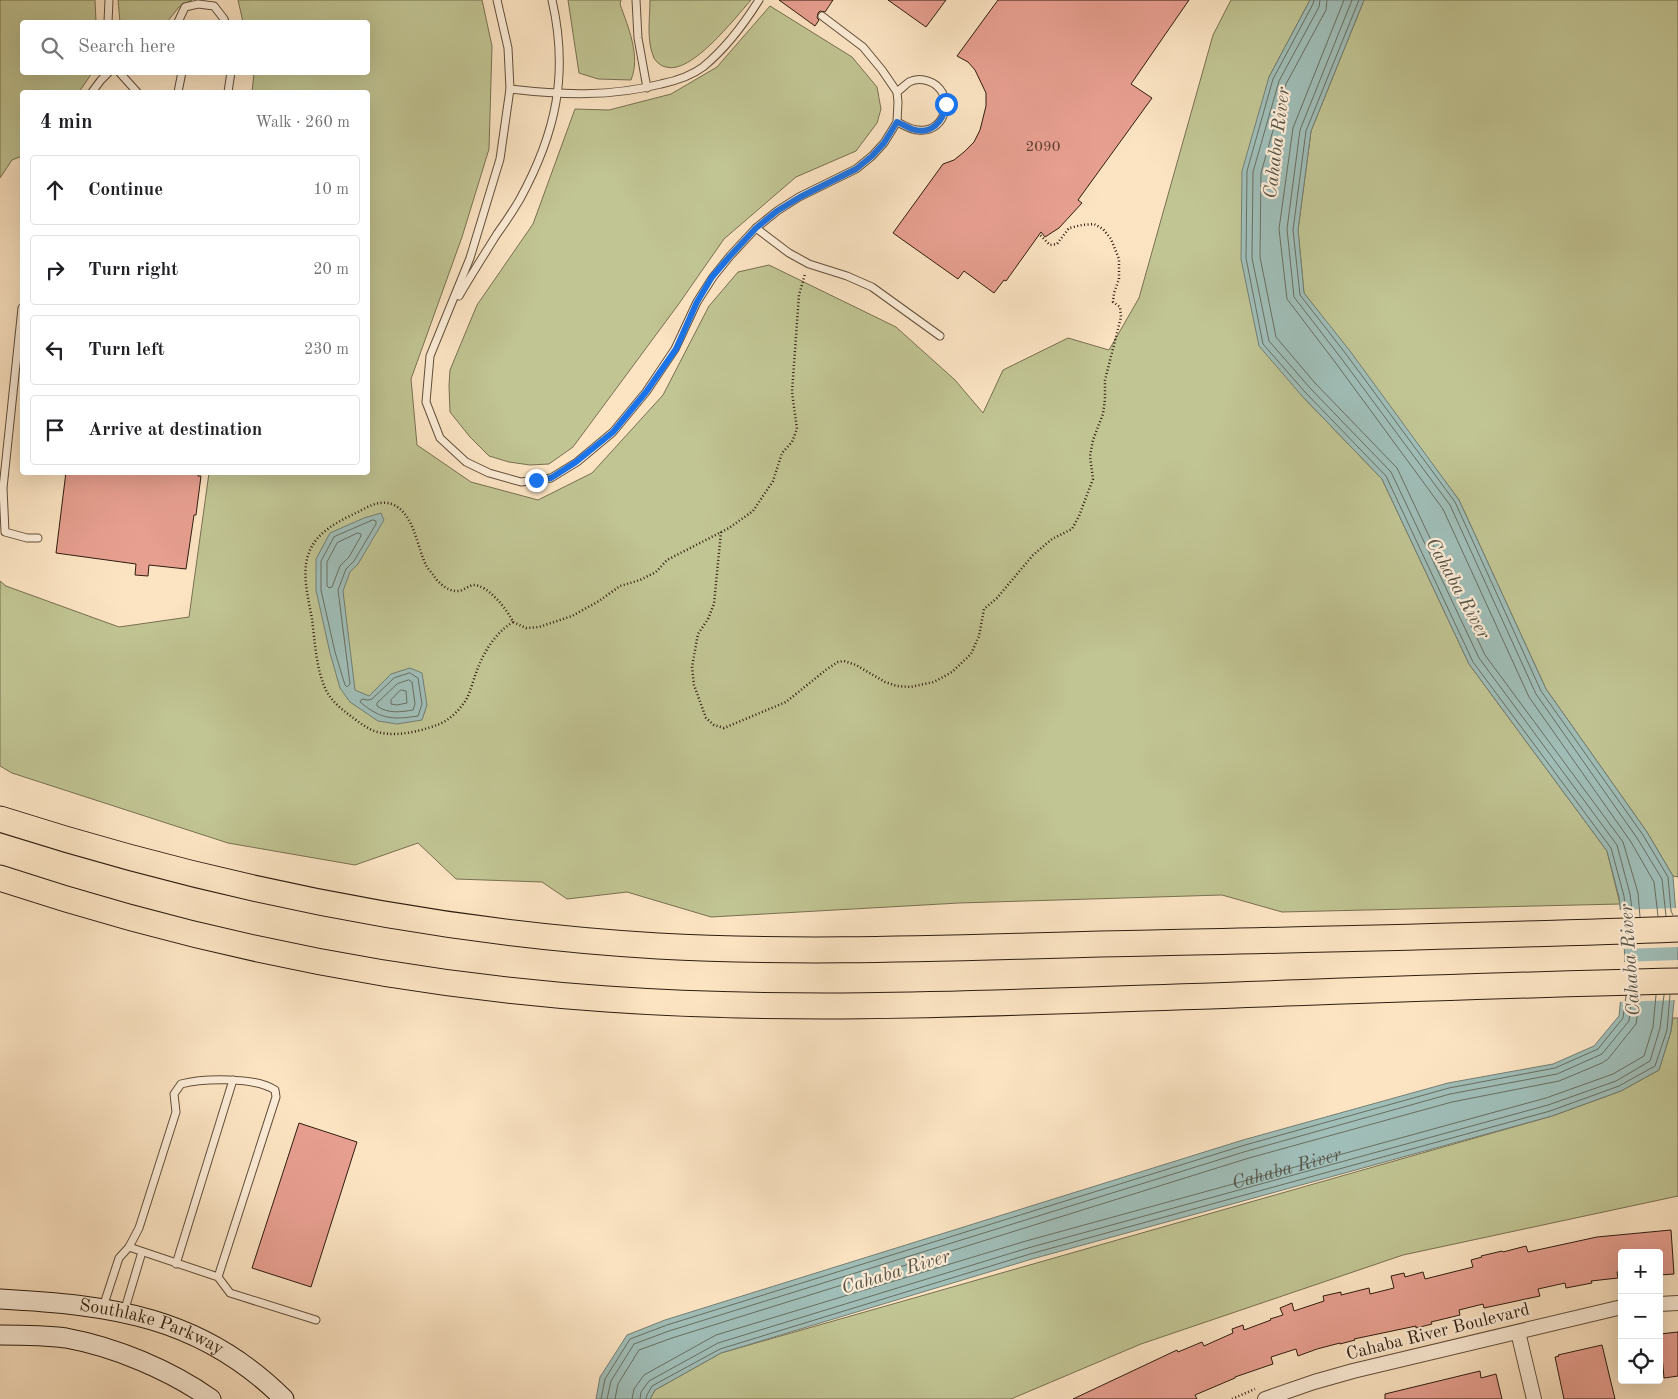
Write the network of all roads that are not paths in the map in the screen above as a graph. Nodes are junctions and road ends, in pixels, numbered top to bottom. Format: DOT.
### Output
graph roads {
  1 [pos="108,0"];
  2 [pos="497,0"];
  3 [pos="552,0"];
  4 [pos="636,0"];
  5 [pos="759,0"];
  6 [pos="822,16"];
  7 [pos="108,20"];
  8 [pos="179,20"];
  9 [pos="224,20"];
  10 [pos="107,75"];
  11 [pos="122,75"];
  12 [pos="181,75"];
  13 [pos="231,75"];
  14 [pos="510,88"];
  15 [pos="647,88"];
  16 [pos="94,90"];
  17 [pos="135,90"];
  18 [pos="178,90"];
  19 [pos="228,90"];
  20 [pos="897,92"];
  21 [pos="558,94"];
  22 [pos="897,122"];
  23 [pos="756,228"];
  24 [pos="448,313"];
  25 [pos="20,327"];
  26 [pos="940,336"];
  27 [pos="38,538"];
  28 [pos="0,819"];
  29 [pos="0,878"];
  30 [pos="1678,929"];
  31 [pos="1678,982"];
  32 [pos="234,1080"];
  33 [pos="129,1247"];
  34 [pos="142,1252"];
  35 [pos="176,1264"];
  36 [pos="218,1277"];
  37 [pos="0,1299"];
  38 [pos="1678,1302"];
  39 [pos="1663,1304"];
  40 [pos="103,1308"];
  41 [pos="1618,1308"];
  42 [pos="124,1312"];
  43 [pos="316,1320"];
  44 [pos="1518,1332"];
  45 [pos="0,1335"];
  46 [pos="211,1399"];
  47 [pos="284,1399"];
  48 [pos="1265,1399"];
  49 [pos="1534,1399"];
  1 -- 7 [label="lane"];
  2 -- 14 [label="lane"];
  3 -- 21 [label="lane"];
  4 -- 15 [label="lane"];
  5 -- 15 [label="lane"];
  6 -- 20 [label="lane"];
  8 -- 9 [label="lane"];
  10 -- 16 [label="lane"];
  11 -- 17 [label="lane"];
  12 -- 18 [label="lane"];
  13 -- 19 [label="lane"];
  14 -- 21 [label="lane"];
  14 -- 24 [label="lane"];
  15 -- 21 [label="lane"];
  20 -- 22 [label="lane"];
  20 -- 22 [label="lane"];
  21 -- 24 [label="lane"];
  22 -- 23 [label="lane"];
  23 -- 24 [label="lane"];
  23 -- 26 [label="lane"];
  25 -- 27 [label="lane"];
  28 -- 30 [label="highway"];
  29 -- 31 [label="highway"];
  32 -- 33 [label="lane"];
  32 -- 35 [label="lane"];
  32 -- 36 [label="lane"];
  33 -- 34 [label="lane"];
  33 -- 40 [label="lane"];
  34 -- 35 [label="lane"];
  34 -- 42 [label="lane"];
  35 -- 36 [label="lane"];
  36 -- 43 [label="lane"];
  37 -- 40 [label="street, Southlake Parkway"];
  38 -- 39 [label="street"];
  40 -- 42 [label="street, Southlake Parkway"];
  41 -- 44 [label="street, Cahaba River Boulevard"];
  42 -- 47 [label="street, Southlake Parkway"];
  44 -- 48 [label="street, Cahaba River Boulevard"];
  44 -- 49 [label="street"];
  45 -- 46 [label="street, Southlake Parkway"];
}
